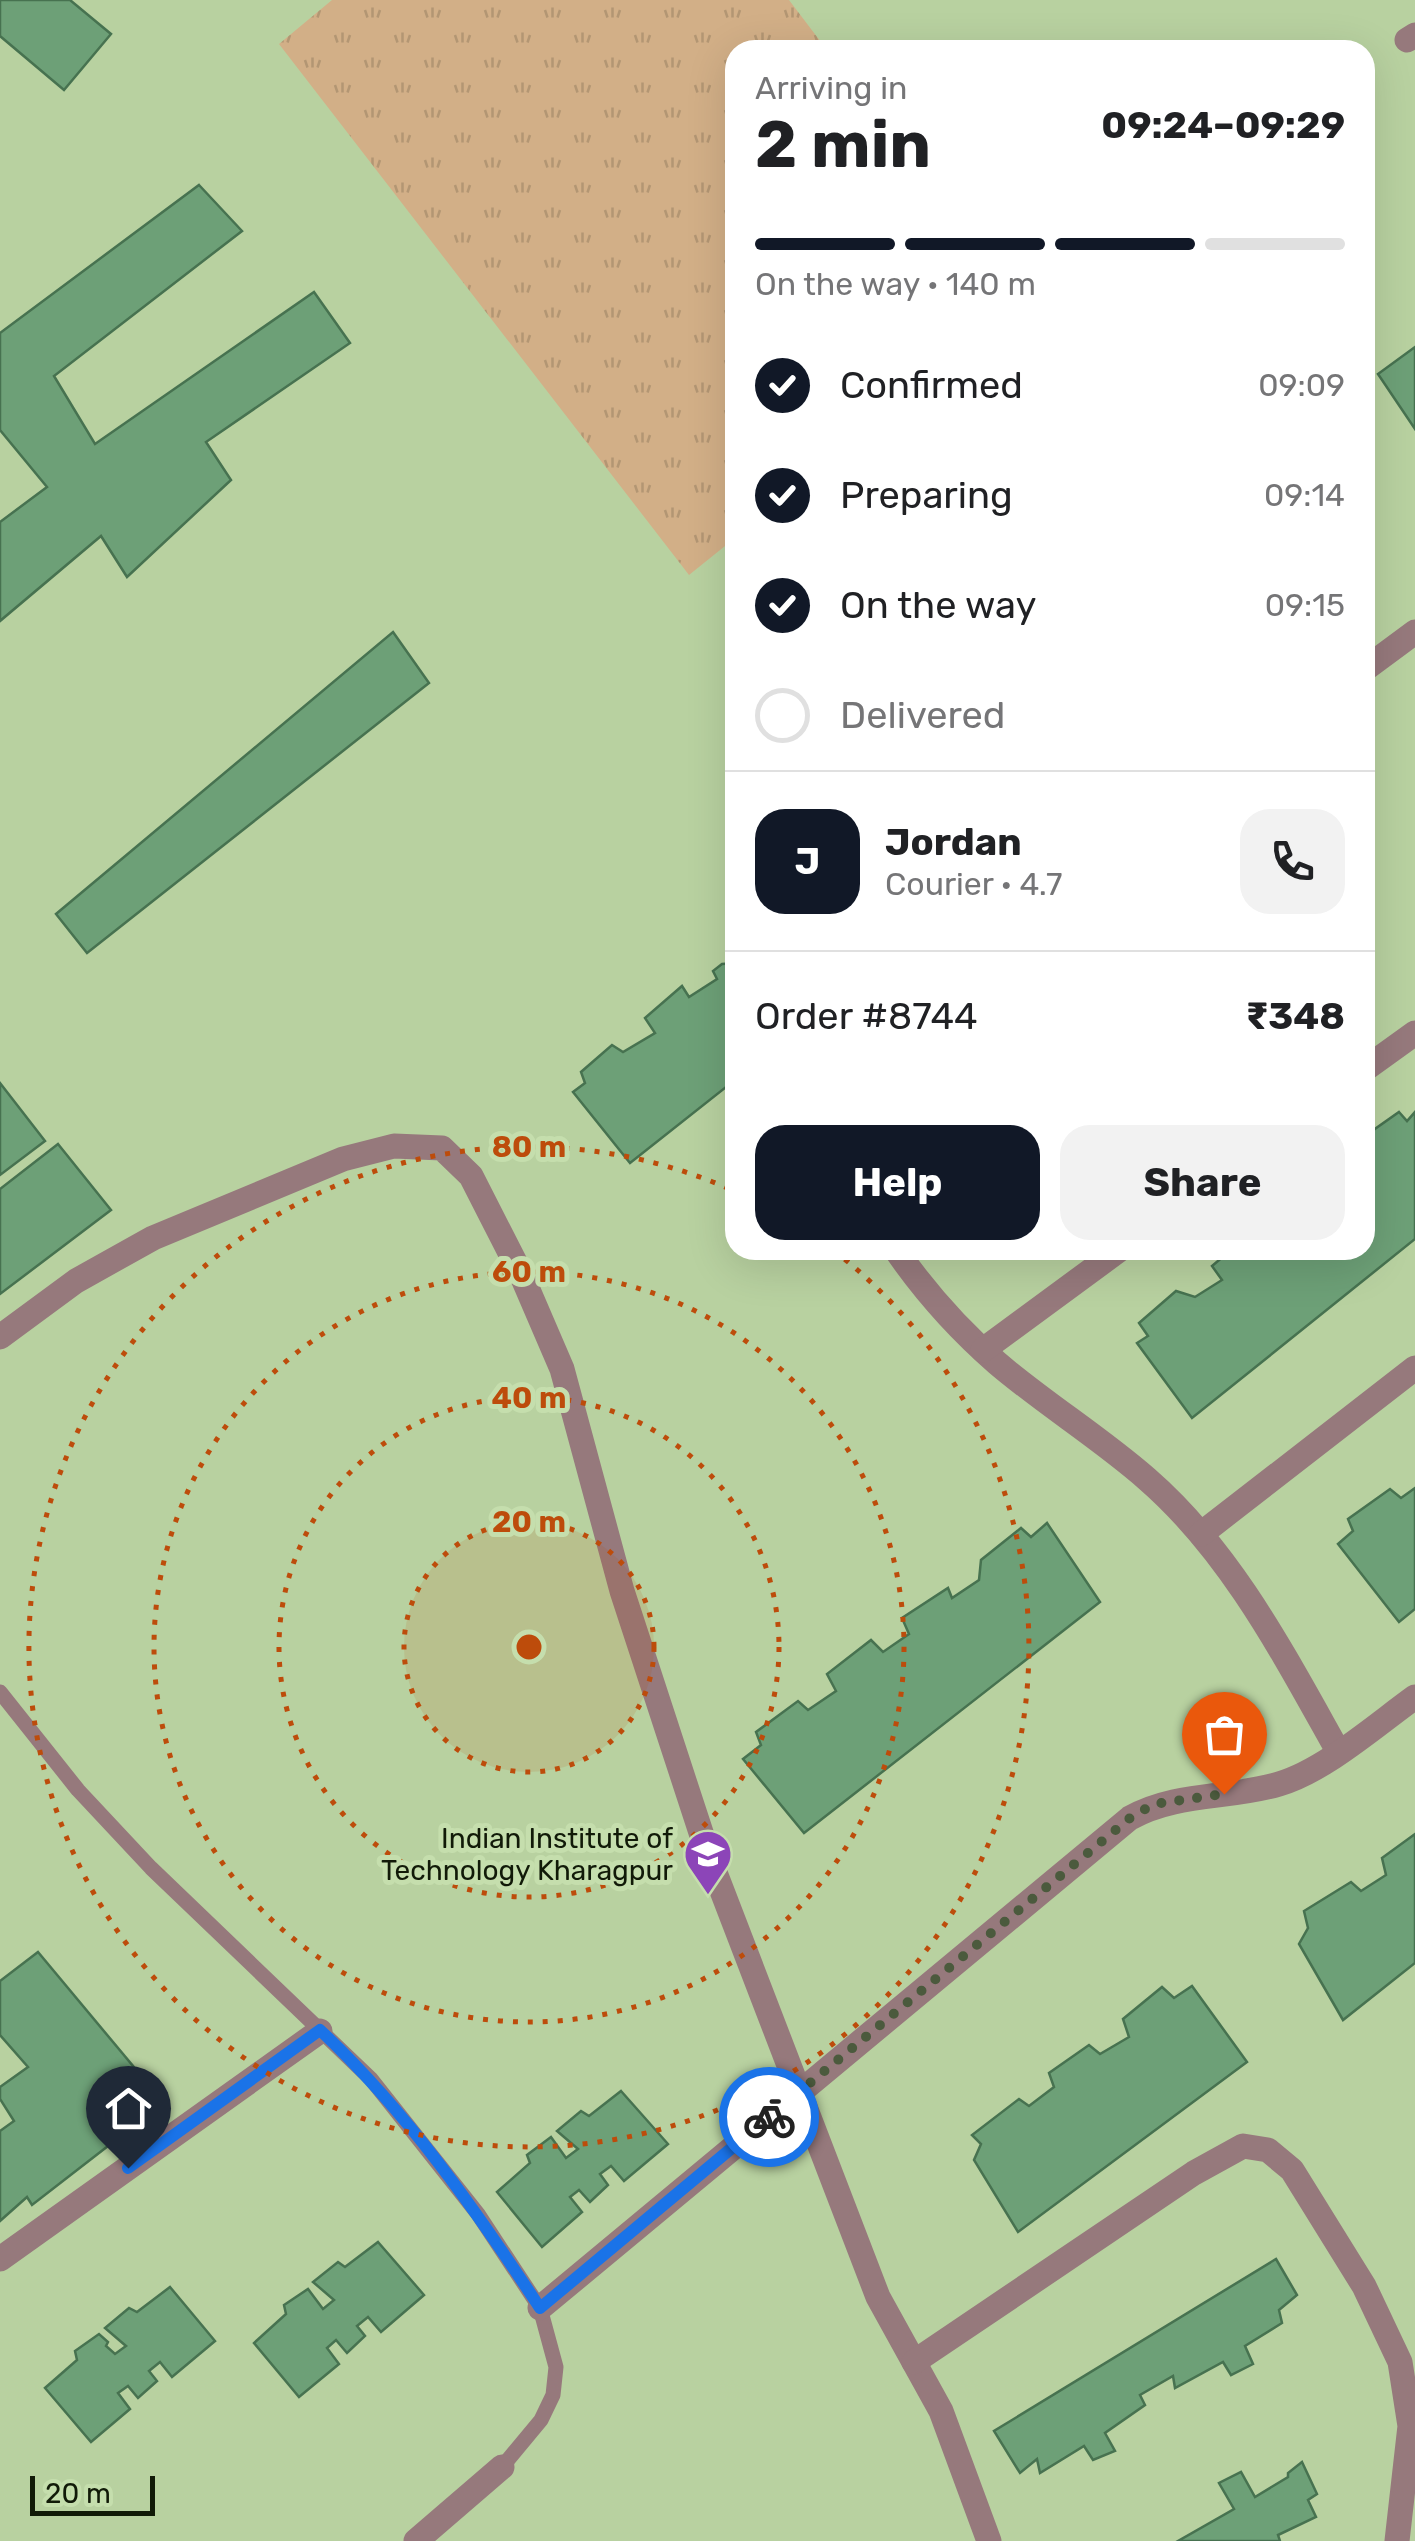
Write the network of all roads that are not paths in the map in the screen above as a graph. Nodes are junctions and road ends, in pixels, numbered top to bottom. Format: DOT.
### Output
graph roads {
  1 [pos="1415,632"];
  2 [pos="1375,662"];
  3 [pos="1415,1032"];
  4 [pos="1375,1062"];
  5 [pos="903,1260"];
  6 [pos="1105,1260"];
  7 [pos="0,1337"];
  8 [pos="983,1350"];
  9 [pos="1415,1368"];
  10 [pos="1201,1534"];
  11 [pos="0,1692"];
  12 [pos="1415,1697"];
  13 [pos="1338,1751"];
  14 [pos="320,2030"];
  15 [pos="800,2092"];
  16 [pos="0,2259"];
  17 [pos="540,2308"];
  18 [pos="914,2362"];
  19 [pos="502,2467"];
  20 [pos="416,2541"];
  21 [pos="989,2541"];
  22 [pos="1397,2541"];
  1 -- 2 [label="street"];
  3 -- 4 [label="street"];
  5 -- 8 [label="street"];
  6 -- 8 [label="street"];
  7 -- 15 [label="street"];
  8 -- 10 [label="street"];
  9 -- 10 [label="street"];
  10 -- 13 [label="street"];
  11 -- 14 [label="lane"];
  12 -- 13 [label="street"];
  13 -- 15 [label="street"];
  14 -- 16 [label="street"];
  14 -- 17 [label="lane"];
  15 -- 17 [label="street"];
  15 -- 18 [label="street"];
  17 -- 19 [label="lane"];
  18 -- 21 [label="street"];
  18 -- 22 [label="street"];
  19 -- 20 [label="street"];
}
